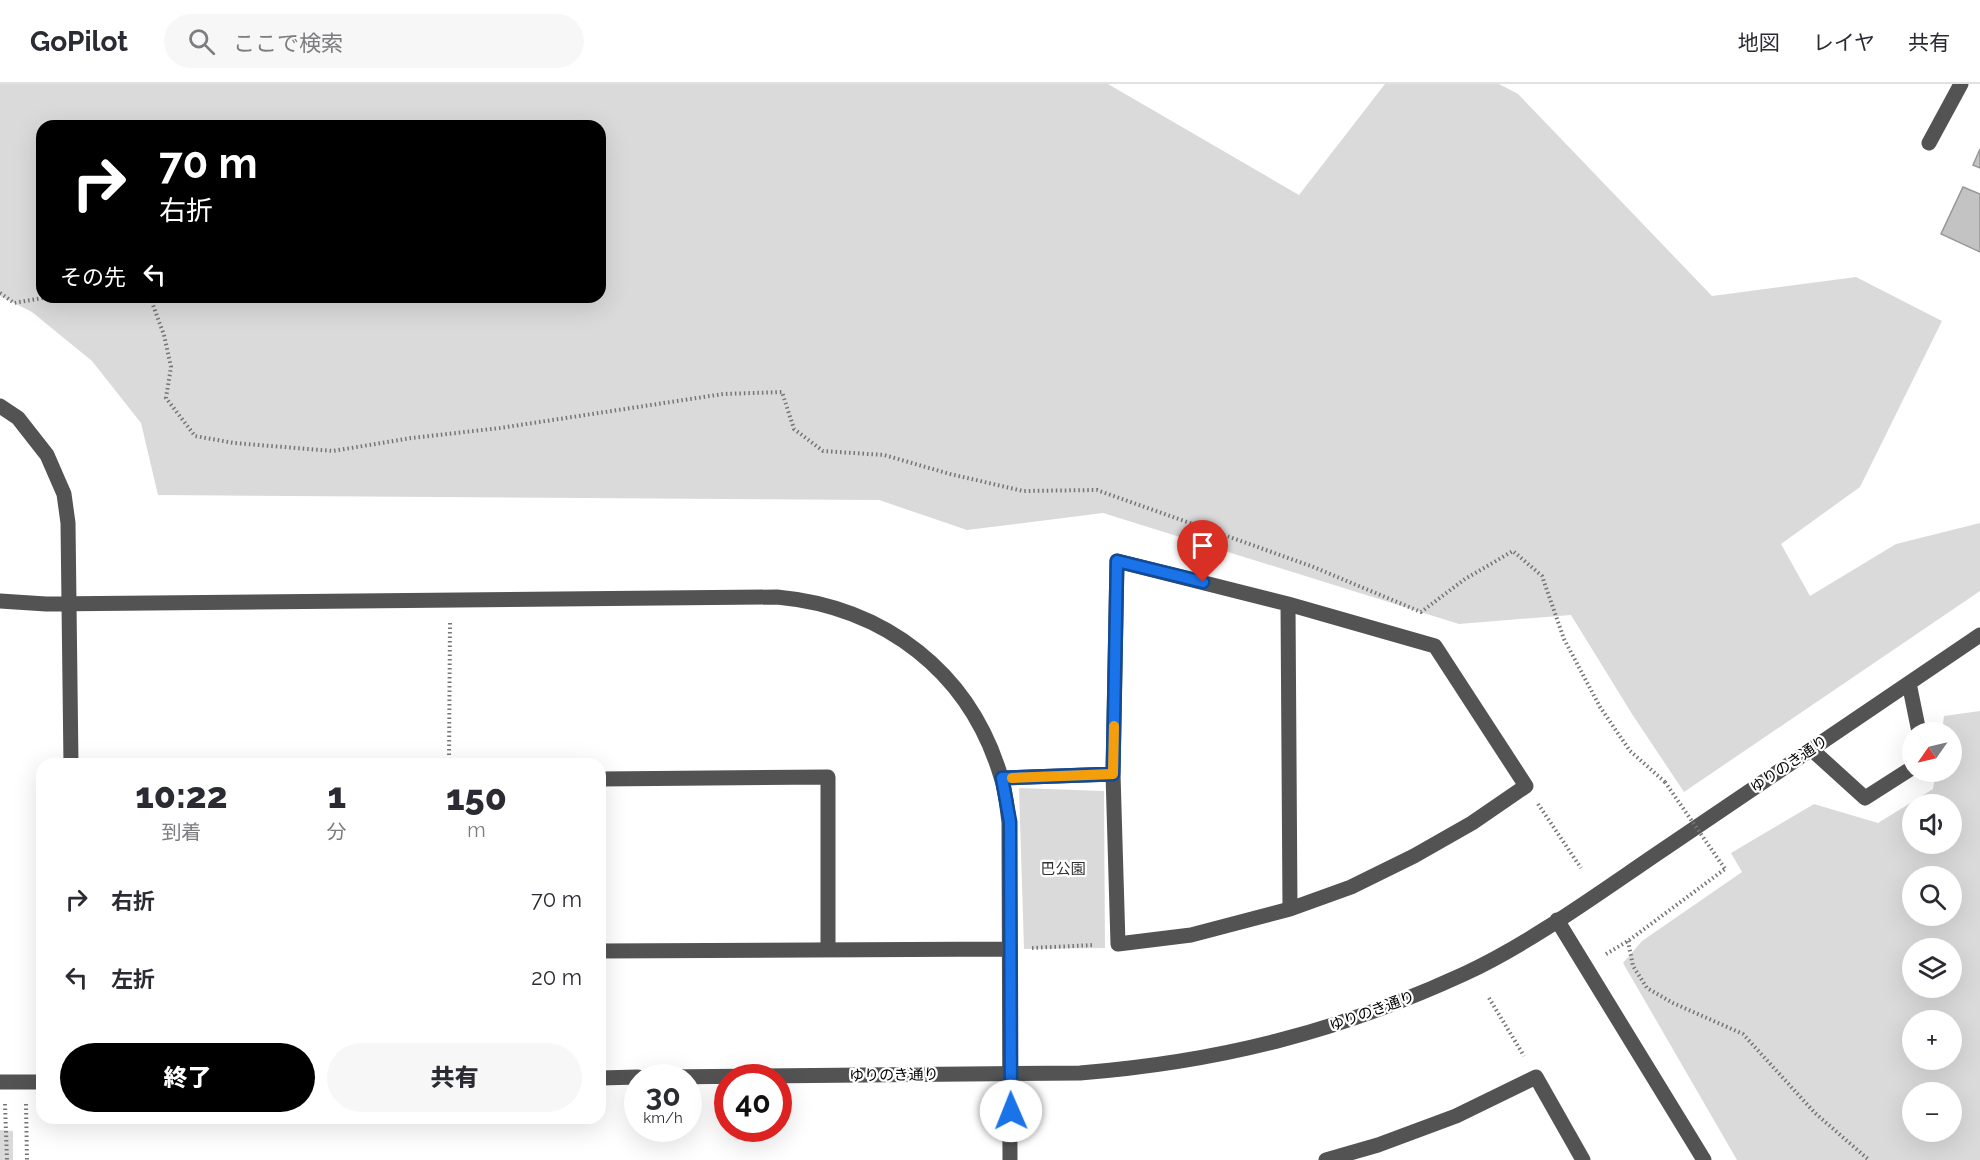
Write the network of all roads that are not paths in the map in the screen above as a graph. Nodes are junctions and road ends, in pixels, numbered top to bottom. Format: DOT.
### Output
graph roads {
  1 [pos="1960,84"];
  2 [pos="1929,143"];
  3 [pos="0,406"];
  4 [pos="0,601"];
  5 [pos="69,603"];
  6 [pos="1288,604"];
  7 [pos="1980,635"];
  8 [pos="1909,683"];
  9 [pos="1917,722"];
  10 [pos="1811,749"];
  11 [pos="71,758"];
  12 [pos="1113,774"];
  13 [pos="1902,774"];
  14 [pos="1002,778"];
  15 [pos="606,779"];
  16 [pos="1290,909"];
  17 [pos="1557,920"];
  18 [pos="828,949"];
  19 [pos="1009,949"];
  20 [pos="606,951"];
  21 [pos="1010,1074"];
  22 [pos="624,1077"];
  23 [pos="702,1077"];
  24 [pos="606,1078"];
  25 [pos="2,1082"];
  26 [pos="36,1082"];
  27 [pos="1011,1160"];
  28 [pos="1326,1160"];
  29 [pos="1583,1160"];
  30 [pos="1704,1160"];
  1 -- 2 [label="street"];
  3 -- 5 [label="street"];
  4 -- 5 [label="street"];
  5 -- 11 [label="street"];
  5 -- 14 [label="street"];
  6 -- 12 [label="street"];
  6 -- 16 [label="street"];
  6 -- 16 [label="street"];
  7 -- 8 [label="street, ゆりのき通り"];
  8 -- 9 [label="street"];
  8 -- 10 [label="street, ゆりのき通り"];
  10 -- 13 [label="street"];
  10 -- 17 [label="street, ゆりのき通り"];
  12 -- 14 [label="street"];
  12 -- 16 [label="street"];
  14 -- 19 [label="street"];
  15 -- 18 [label="street"];
  17 -- 21 [label="street, ゆりのき通り"];
  17 -- 30 [label="street"];
  18 -- 19 [label="street"];
  18 -- 20 [label="street"];
  19 -- 21 [label="street"];
  21 -- 23 [label="street, ゆりのき通り"];
  21 -- 27 [label="street"];
  22 -- 24 [label="street"];
  25 -- 26 [label="street"];
  28 -- 29 [label="street"];
}
